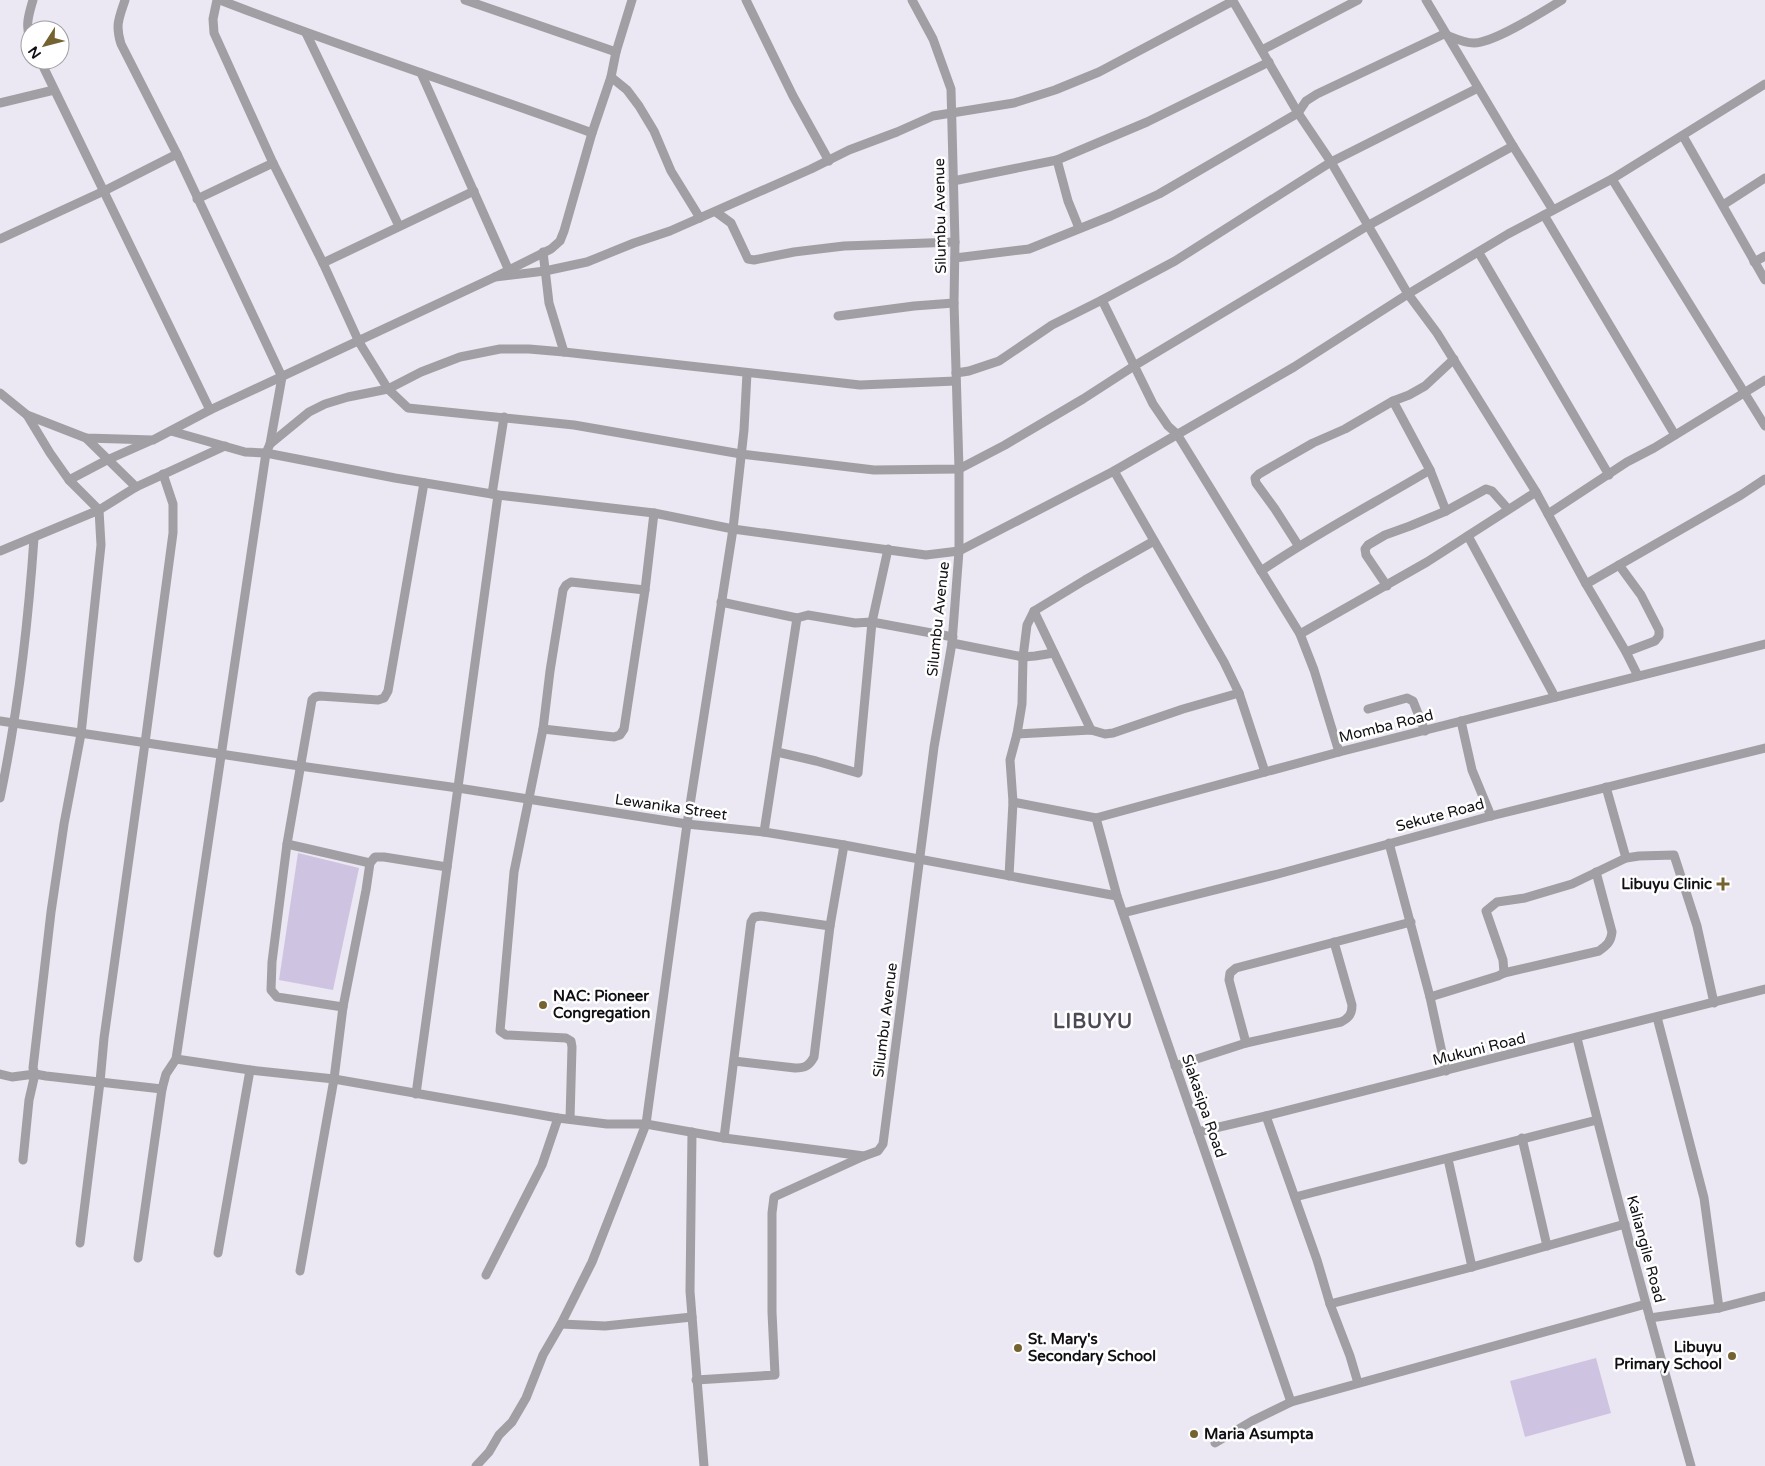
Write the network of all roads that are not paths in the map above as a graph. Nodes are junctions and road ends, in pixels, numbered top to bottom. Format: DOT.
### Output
graph roads {
  1 [pos="33,0"];
  2 [pos="126,0"];
  3 [pos="218,0"];
  4 [pos="465,0"];
  5 [pos="632,0"];
  6 [pos="746,0"];
  7 [pos="912,0"];
  8 [pos="1358,0"];
  9 [pos="1562,0"];
  10 [pos="1429,1"];
  11 [pos="28,20"];
  12 [pos="306,33"];
  13 [pos="1444,34"];
  14 [pos="1262,50"];
  15 [pos="616,52"];
  16 [pos="1269,62"];
  17 [pos="45,70"];
  18 [pos="421,73"];
  19 [pos="611,77"];
  20 [pos="1765,84"];
  21 [pos="1478,88"];
  22 [pos="54,90"];
  23 [pos="0,103"];
  24 [pos="952,113"];
  25 [pos="1298,113"];
  26 [pos="592,133"];
  27 [pos="1683,136"];
  28 [pos="1512,146"];
  29 [pos="177,154"];
  30 [pos="1056,160"];
  31 [pos="828,161"];
  32 [pos="1331,162"];
  33 [pos="273,163"];
  34 [pos="1765,178"];
  35 [pos="1612,179"];
  36 [pos="953,181"];
  37 [pos="104,191"];
  38 [pos="474,191"];
  39 [pos="197,199"];
  40 [pos="1723,205"];
  41 [pos="1554,210"];
  42 [pos="716,212"];
  43 [pos="1544,215"];
  44 [pos="700,218"];
  45 [pos="1369,225"];
  46 [pos="398,226"];
  47 [pos="1079,228"];
  48 [pos="0,238"];
  49 [pos="955,242"];
  50 [pos="543,252"];
  51 [pos="1479,253"];
  52 [pos="1765,256"];
  53 [pos="955,258"];
  54 [pos="1754,262"];
  55 [pos="323,263"];
  56 [pos="545,271"];
  57 [pos="510,272"];
  58 [pos="1765,280"];
  59 [pos="1408,294"];
  60 [pos="1102,300"];
  61 [pos="954,303"];
  62 [pos="838,316"];
  63 [pos="359,342"];
  64 [pos="564,352"];
  65 [pos="1454,360"];
  66 [pos="1134,366"];
  67 [pos="746,373"];
  68 [pos="282,377"];
  69 [pos="956,377"];
  70 [pos="1765,380"];
  71 [pos="388,389"];
  72 [pos="0,392"];
  73 [pos="1745,392"];
  74 [pos="1393,401"];
  75 [pos="210,410"];
  76 [pos="27,415"];
  77 [pos="504,417"];
  78 [pos="1765,426"];
  79 [pos="171,431"];
  80 [pos="1177,434"];
  81 [pos="1674,435"];
  82 [pos="86,438"];
  83 [pos="153,440"];
  84 [pos="225,446"];
  85 [pos="268,449"];
  86 [pos="741,454"];
  87 [pos="107,460"];
  88 [pos="959,469"];
  89 [pos="1430,470"];
  90 [pos="1114,472"];
  91 [pos="163,474"];
  92 [pos="1609,475"];
  93 [pos="1765,479"];
  94 [pos="69,480"];
  95 [pos="424,483"];
  96 [pos="136,486"];
  97 [pos="1536,492"];
  98 [pos="495,494"];
  99 [pos="1508,509"];
  100 [pos="99,510"];
  101 [pos="1446,511"];
  102 [pos="654,513"];
  103 [pos="1548,514"];
  104 [pos="733,529"];
  105 [pos="1468,536"];
  106 [pos="34,538"];
  107 [pos="1154,541"];
  108 [pos="1298,545"];
  109 [pos="888,549"];
  110 [pos="0,551"];
  111 [pos="959,551"];
  112 [pos="1619,566"];
  113 [pos="1261,571"];
  114 [pos="1586,584"];
  115 [pos="1387,586"];
  116 [pos="645,590"];
  117 [pos="721,602"];
  118 [pos="1034,611"];
  119 [pos="797,618"];
  120 [pos="872,622"];
  121 [pos="1300,634"];
  122 [pos="953,640"];
  123 [pos="1765,644"];
  124 [pos="1626,652"];
  125 [pos="1054,653"];
  126 [pos="1023,657"];
  127 [pos="1638,676"];
  128 [pos="1239,693"];
  129 [pos="1555,697"];
  130 [pos="1368,709"];
  131 [pos="0,721"];
  132 [pos="1461,721"];
  133 [pos="14,723"];
  134 [pos="543,729"];
  135 [pos="1091,730"];
  136 [pos="1425,731"];
  137 [pos="81,734"];
  138 [pos="1017,734"];
  139 [pos="145,743"];
  140 [pos="1765,748"];
  141 [pos="777,752"];
  142 [pos="1339,752"];
  143 [pos="220,754"];
  144 [pos="300,766"];
  145 [pos="1265,772"];
  146 [pos="1606,787"];
  147 [pos="458,788"];
  148 [pos="0,798"];
  149 [pos="530,799"];
  150 [pos="1013,802"];
  151 [pos="1491,816"];
  152 [pos="1096,818"];
  153 [pos="687,824"];
  154 [pos="764,832"];
  155 [pos="1389,843"];
  156 [pos="288,844"];
  157 [pos="844,845"];
  158 [pos="1626,858"];
  159 [pos="919,860"];
  160 [pos="370,863"];
  161 [pos="447,867"];
  162 [pos="1596,872"];
  163 [pos="1009,876"];
  164 [pos="1117,896"];
  165 [pos="1123,913"];
  166 [pos="1411,922"];
  167 [pos="830,926"];
  168 [pos="1334,942"];
  169 [pos="1504,973"];
  170 [pos="1765,989"];
  171 [pos="1430,996"];
  172 [pos="1714,1003"];
  173 [pos="343,1007"];
  174 [pos="1657,1017"];
  175 [pos="1577,1038"];
  176 [pos="1246,1043"];
  177 [pos="176,1059"];
  178 [pos="734,1061"];
  179 [pos="1175,1066"];
  180 [pos="250,1070"];
  181 [pos="1446,1071"];
  182 [pos="0,1074"];
  183 [pos="35,1074"];
  184 [pos="334,1079"];
  185 [pos="100,1082"];
  186 [pos="162,1089"];
  187 [pos="416,1094"];
  188 [pos="1266,1116"];
  189 [pos="558,1118"];
  190 [pos="570,1119"];
  191 [pos="1597,1120"];
  192 [pos="646,1124"];
  193 [pos="692,1132"];
  194 [pos="1198,1132"];
  195 [pos="724,1138"];
  196 [pos="1522,1138"];
  197 [pos="864,1156"];
  198 [pos="1448,1159"];
  199 [pos="23,1160"];
  200 [pos="1295,1198"];
  201 [pos="1625,1224"];
  202 [pos="80,1243"];
  203 [pos="1547,1246"];
  204 [pos="218,1253"];
  205 [pos="138,1258"];
  206 [pos="1472,1267"];
  207 [pos="300,1271"];
  208 [pos="486,1275"];
  209 [pos="1765,1296"];
  210 [pos="1330,1304"];
  211 [pos="1646,1304"];
  212 [pos="1718,1308"];
  213 [pos="692,1317"];
  214 [pos="1650,1318"];
  215 [pos="561,1324"];
  216 [pos="696,1380"];
  217 [pos="1358,1383"];
  218 [pos="1291,1402"];
  219 [pos="1215,1443"];
  220 [pos="476,1466"];
  221 [pos="704,1466"];
  222 [pos="1691,1466"];
  1 -- 11 [label="street"];
  2 -- 29 [label="street"];
  3 -- 12 [label="street"];
  3 -- 33 [label="street"];
  4 -- 15 [label="street"];
  5 -- 15 [label="street"];
  6 -- 31 [label="street"];
  7 -- 24 [label="street, Silumbu Avenue"];
  8 -- 14 [label="street"];
  9 -- 13 [label="street"];
  10 -- 13 [label="street"];
  12 -- 18 [label="street"];
  12 -- 46 [label="street"];
  13 -- 21 [label="street"];
  13 -- 25 [label="street"];
  14 -- 16 [label="street"];
  14 -- 24 [label="street"];
  15 -- 19 [label="street"];
  16 -- 25 [label="street"];
  16 -- 30 [label="street"];
  17 -- 22 [label="street"];
  18 -- 26 [label="street"];
  18 -- 38 [label="street"];
  19 -- 26 [label="street"];
  19 -- 44 [label="street"];
  20 -- 27 [label="street"];
  21 -- 28 [label="street"];
  21 -- 32 [label="street"];
  22 -- 23 [label="street"];
  22 -- 37 [label="street"];
  24 -- 31 [label="street"];
  24 -- 36 [label="street, Silumbu Avenue"];
  25 -- 32 [label="street"];
  25 -- 47 [label="street"];
  26 -- 50 [label="street"];
  27 -- 35 [label="street"];
  27 -- 40 [label="street"];
  28 -- 41 [label="street"];
  28 -- 45 [label="street"];
  29 -- 37 [label="street"];
  29 -- 39 [label="street"];
  30 -- 36 [label="street"];
  30 -- 47 [label="street"];
  31 -- 42 [label="street"];
  32 -- 45 [label="street"];
  32 -- 60 [label="street"];
  33 -- 39 [label="street"];
  33 -- 55 [label="street"];
  34 -- 40 [label="street"];
  35 -- 41 [label="street"];
  35 -- 73 [label="street"];
  36 -- 49 [label="street, Silumbu Avenue"];
  37 -- 48 [label="street"];
  37 -- 75 [label="street"];
  38 -- 46 [label="street"];
  38 -- 57 [label="street"];
  39 -- 68 [label="street"];
  40 -- 54 [label="street"];
  41 -- 43 [label="street"];
  42 -- 44 [label="street"];
  42 -- 49 [label="street"];
  43 -- 51 [label="street"];
  43 -- 81 [label="street"];
  44 -- 56 [label="street"];
  45 -- 59 [label="street"];
  45 -- 66 [label="street"];
  46 -- 55 [label="street"];
  47 -- 53 [label="street"];
  49 -- 53 [label="street, Silumbu Avenue"];
  50 -- 56 [label="street"];
  50 -- 57 [label="street"];
  51 -- 59 [label="street"];
  51 -- 92 [label="street"];
  52 -- 54 [label="street"];
  53 -- 61 [label="street, Silumbu Avenue"];
  54 -- 58 [label="street"];
  55 -- 63 [label="street"];
  56 -- 57 [label="street"];
  56 -- 64 [label="street"];
  57 -- 63 [label="street"];
  59 -- 65 [label="street"];
  59 -- 80 [label="street"];
  60 -- 66 [label="street"];
  60 -- 69 [label="street"];
  61 -- 62 [label="street"];
  61 -- 69 [label="street, Silumbu Avenue"];
  63 -- 68 [label="street"];
  63 -- 71 [label="street"];
  64 -- 67 [label="street"];
  64 -- 71 [label="street"];
  65 -- 74 [label="street"];
  65 -- 97 [label="street"];
  66 -- 80 [label="street"];
  66 -- 88 [label="street"];
  67 -- 69 [label="street"];
  67 -- 86 [label="street"];
  68 -- 75 [label="street"];
  68 -- 85 [label="street"];
  69 -- 88 [label="street, Silumbu Avenue"];
  70 -- 73 [label="street"];
  71 -- 77 [label="street"];
  71 -- 85 [label="street"];
  72 -- 76 [label="street"];
  73 -- 78 [label="street"];
  73 -- 81 [label="street"];
  74 -- 89 [label="street"];
  74 -- 108 [label="street"];
  75 -- 79 [label="street"];
  76 -- 82 [label="street"];
  76 -- 94 [label="street"];
  77 -- 86 [label="street"];
  77 -- 98 [label="street"];
  79 -- 83 [label="street"];
  79 -- 84 [label="street"];
  80 -- 90 [label="street"];
  80 -- 113 [label="street"];
  81 -- 92 [label="street"];
  82 -- 83 [label="street"];
  82 -- 87 [label="street"];
  83 -- 87 [label="street"];
  84 -- 85 [label="street"];
  84 -- 91 [label="street"];
  85 -- 95 [label="street"];
  85 -- 143 [label="street"];
  86 -- 88 [label="street"];
  86 -- 104 [label="street"];
  87 -- 94 [label="street"];
  87 -- 96 [label="street"];
  88 -- 111 [label="street, Silumbu Avenue"];
  89 -- 101 [label="street"];
  89 -- 108 [label="street"];
  90 -- 107 [label="street"];
  90 -- 111 [label="street"];
  91 -- 96 [label="street"];
  91 -- 139 [label="street"];
  92 -- 103 [label="street"];
  93 -- 112 [label="street"];
  94 -- 100 [label="street"];
  95 -- 98 [label="street"];
  95 -- 144 [label="street"];
  96 -- 100 [label="street"];
  97 -- 99 [label="street"];
  97 -- 103 [label="street"];
  98 -- 102 [label="street"];
  98 -- 147 [label="street"];
  99 -- 101 [label="street"];
  99 -- 105 [label="street"];
  100 -- 106 [label="street"];
  100 -- 137 [label="street"];
  101 -- 115 [label="street"];
  102 -- 104 [label="street"];
  102 -- 116 [label="street"];
  103 -- 114 [label="street"];
  104 -- 109 [label="street"];
  104 -- 117 [label="street"];
  105 -- 115 [label="street"];
  105 -- 129 [label="street"];
  106 -- 110 [label="street"];
  106 -- 133 [label="street"];
  107 -- 118 [label="street"];
  107 -- 128 [label="street"];
  108 -- 113 [label="street"];
  109 -- 111 [label="street"];
  109 -- 120 [label="street"];
  111 -- 122 [label="street, Silumbu Avenue"];
  112 -- 114 [label="street"];
  112 -- 124 [label="street"];
  113 -- 121 [label="street"];
  114 -- 124 [label="street"];
  115 -- 121 [label="street"];
  116 -- 134 [label="street"];
  116 -- 134 [label="street"];
  117 -- 119 [label="street"];
  117 -- 153 [label="street"];
  118 -- 125 [label="street"];
  118 -- 126 [label="street"];
  119 -- 120 [label="street"];
  119 -- 141 [label="street"];
  120 -- 122 [label="street"];
  120 -- 141 [label="street"];
  121 -- 142 [label="street"];
  122 -- 126 [label="street"];
  122 -- 159 [label="street, Silumbu Avenue"];
  123 -- 127 [label="street, Momba Road"];
  124 -- 127 [label="street"];
  125 -- 126 [label="street"];
  125 -- 135 [label="street"];
  126 -- 138 [label="street"];
  127 -- 129 [label="street, Momba Road"];
  128 -- 135 [label="street"];
  128 -- 145 [label="street"];
  129 -- 132 [label="street, Momba Road"];
  130 -- 136 [label="street"];
  131 -- 133 [label="street, Lewanika Street"];
  132 -- 136 [label="street, Momba Road"];
  132 -- 151 [label="street"];
  133 -- 137 [label="street, Lewanika Street"];
  133 -- 148 [label="street"];
  134 -- 149 [label="street"];
  135 -- 138 [label="street"];
  136 -- 142 [label="street, Momba Road"];
  137 -- 139 [label="street, Lewanika Street"];
  137 -- 183 [label="street"];
  138 -- 150 [label="street"];
  139 -- 143 [label="street, Lewanika Street"];
  139 -- 185 [label="street"];
  140 -- 146 [label="street, Sekute Road"];
  141 -- 154 [label="street"];
  142 -- 145 [label="street, Momba Road"];
  143 -- 144 [label="street, Lewanika Street"];
  143 -- 177 [label="street"];
  144 -- 147 [label="street, Lewanika Street"];
  144 -- 156 [label="street"];
  145 -- 152 [label="street, Momba Road"];
  146 -- 151 [label="street, Sekute Road"];
  146 -- 158 [label="street"];
  147 -- 149 [label="street, Lewanika Street"];
  147 -- 161 [label="street"];
  149 -- 153 [label="street, Lewanika Street"];
  149 -- 190 [label="street"];
  150 -- 152 [label="street, Momba Road"];
  150 -- 163 [label="street"];
  151 -- 155 [label="street, Sekute Road"];
  152 -- 164 [label="street, Siakasipa Road"];
  153 -- 154 [label="street, Lewanika Street"];
  153 -- 192 [label="street"];
  154 -- 157 [label="street, Lewanika Street"];
  155 -- 165 [label="street, Sekute Road"];
  155 -- 166 [label="street"];
  156 -- 160 [label="street"];
  156 -- 173 [label="street"];
  157 -- 159 [label="street, Lewanika Street"];
  157 -- 167 [label="street"];
  158 -- 162 [label="street"];
  158 -- 172 [label="street"];
  159 -- 163 [label="street, Lewanika Street"];
  159 -- 197 [label="street, Silumbu Avenue"];
  160 -- 161 [label="street"];
  160 -- 173 [label="street"];
  161 -- 187 [label="street"];
  162 -- 169 [label="street"];
  162 -- 169 [label="street"];
  163 -- 164 [label="street, Lewanika Street"];
  164 -- 165 [label="street, Siakasipa Road"];
  165 -- 179 [label="street, Siakasipa Road"];
  166 -- 168 [label="street"];
  166 -- 171 [label="street"];
  167 -- 178 [label="street"];
  167 -- 178 [label="street"];
  168 -- 176 [label="street"];
  168 -- 176 [label="street"];
  169 -- 171 [label="street"];
  170 -- 172 [label="street, Mukuni Road"];
  171 -- 181 [label="street"];
  172 -- 174 [label="street, Mukuni Road"];
  173 -- 184 [label="street"];
  174 -- 175 [label="street, Mukuni Road"];
  174 -- 212 [label="street"];
  175 -- 181 [label="street, Mukuni Road"];
  175 -- 191 [label="street, Kaliangile Road"];
  176 -- 179 [label="street"];
  177 -- 180 [label="street"];
  177 -- 186 [label="street"];
  178 -- 195 [label="street"];
  179 -- 194 [label="street, Siakasipa Road"];
  180 -- 184 [label="street"];
  180 -- 204 [label="street"];
  181 -- 188 [label="street, Mukuni Road"];
  182 -- 183 [label="street"];
  183 -- 185 [label="street"];
  183 -- 199 [label="street"];
  184 -- 187 [label="street"];
  184 -- 207 [label="street"];
  185 -- 186 [label="street"];
  185 -- 202 [label="street"];
  186 -- 205 [label="street"];
  187 -- 189 [label="street"];
  188 -- 194 [label="street, Mukuni Road"];
  188 -- 200 [label="street"];
  189 -- 190 [label="street"];
  189 -- 208 [label="street"];
  190 -- 192 [label="street"];
  191 -- 196 [label="street"];
  191 -- 201 [label="street, Kaliangile Road"];
  192 -- 193 [label="street"];
  192 -- 215 [label="street"];
  193 -- 195 [label="street"];
  193 -- 213 [label="street"];
  194 -- 218 [label="street, Siakasipa Road"];
  195 -- 197 [label="street"];
  196 -- 198 [label="street"];
  196 -- 203 [label="street"];
  197 -- 216 [label="street"];
  198 -- 200 [label="street"];
  198 -- 206 [label="street"];
  200 -- 210 [label="street"];
  201 -- 203 [label="street"];
  201 -- 211 [label="street, Kaliangile Road"];
  203 -- 206 [label="street"];
  206 -- 210 [label="street"];
  209 -- 212 [label="street"];
  210 -- 217 [label="street"];
  211 -- 214 [label="street, Kaliangile Road"];
  211 -- 217 [label="street"];
  212 -- 214 [label="street"];
  213 -- 215 [label="street"];
  213 -- 216 [label="street"];
  214 -- 222 [label="street, Kaliangile Road"];
  215 -- 220 [label="street"];
  216 -- 221 [label="street"];
  217 -- 218 [label="street"];
  218 -- 219 [label="street"];
}
